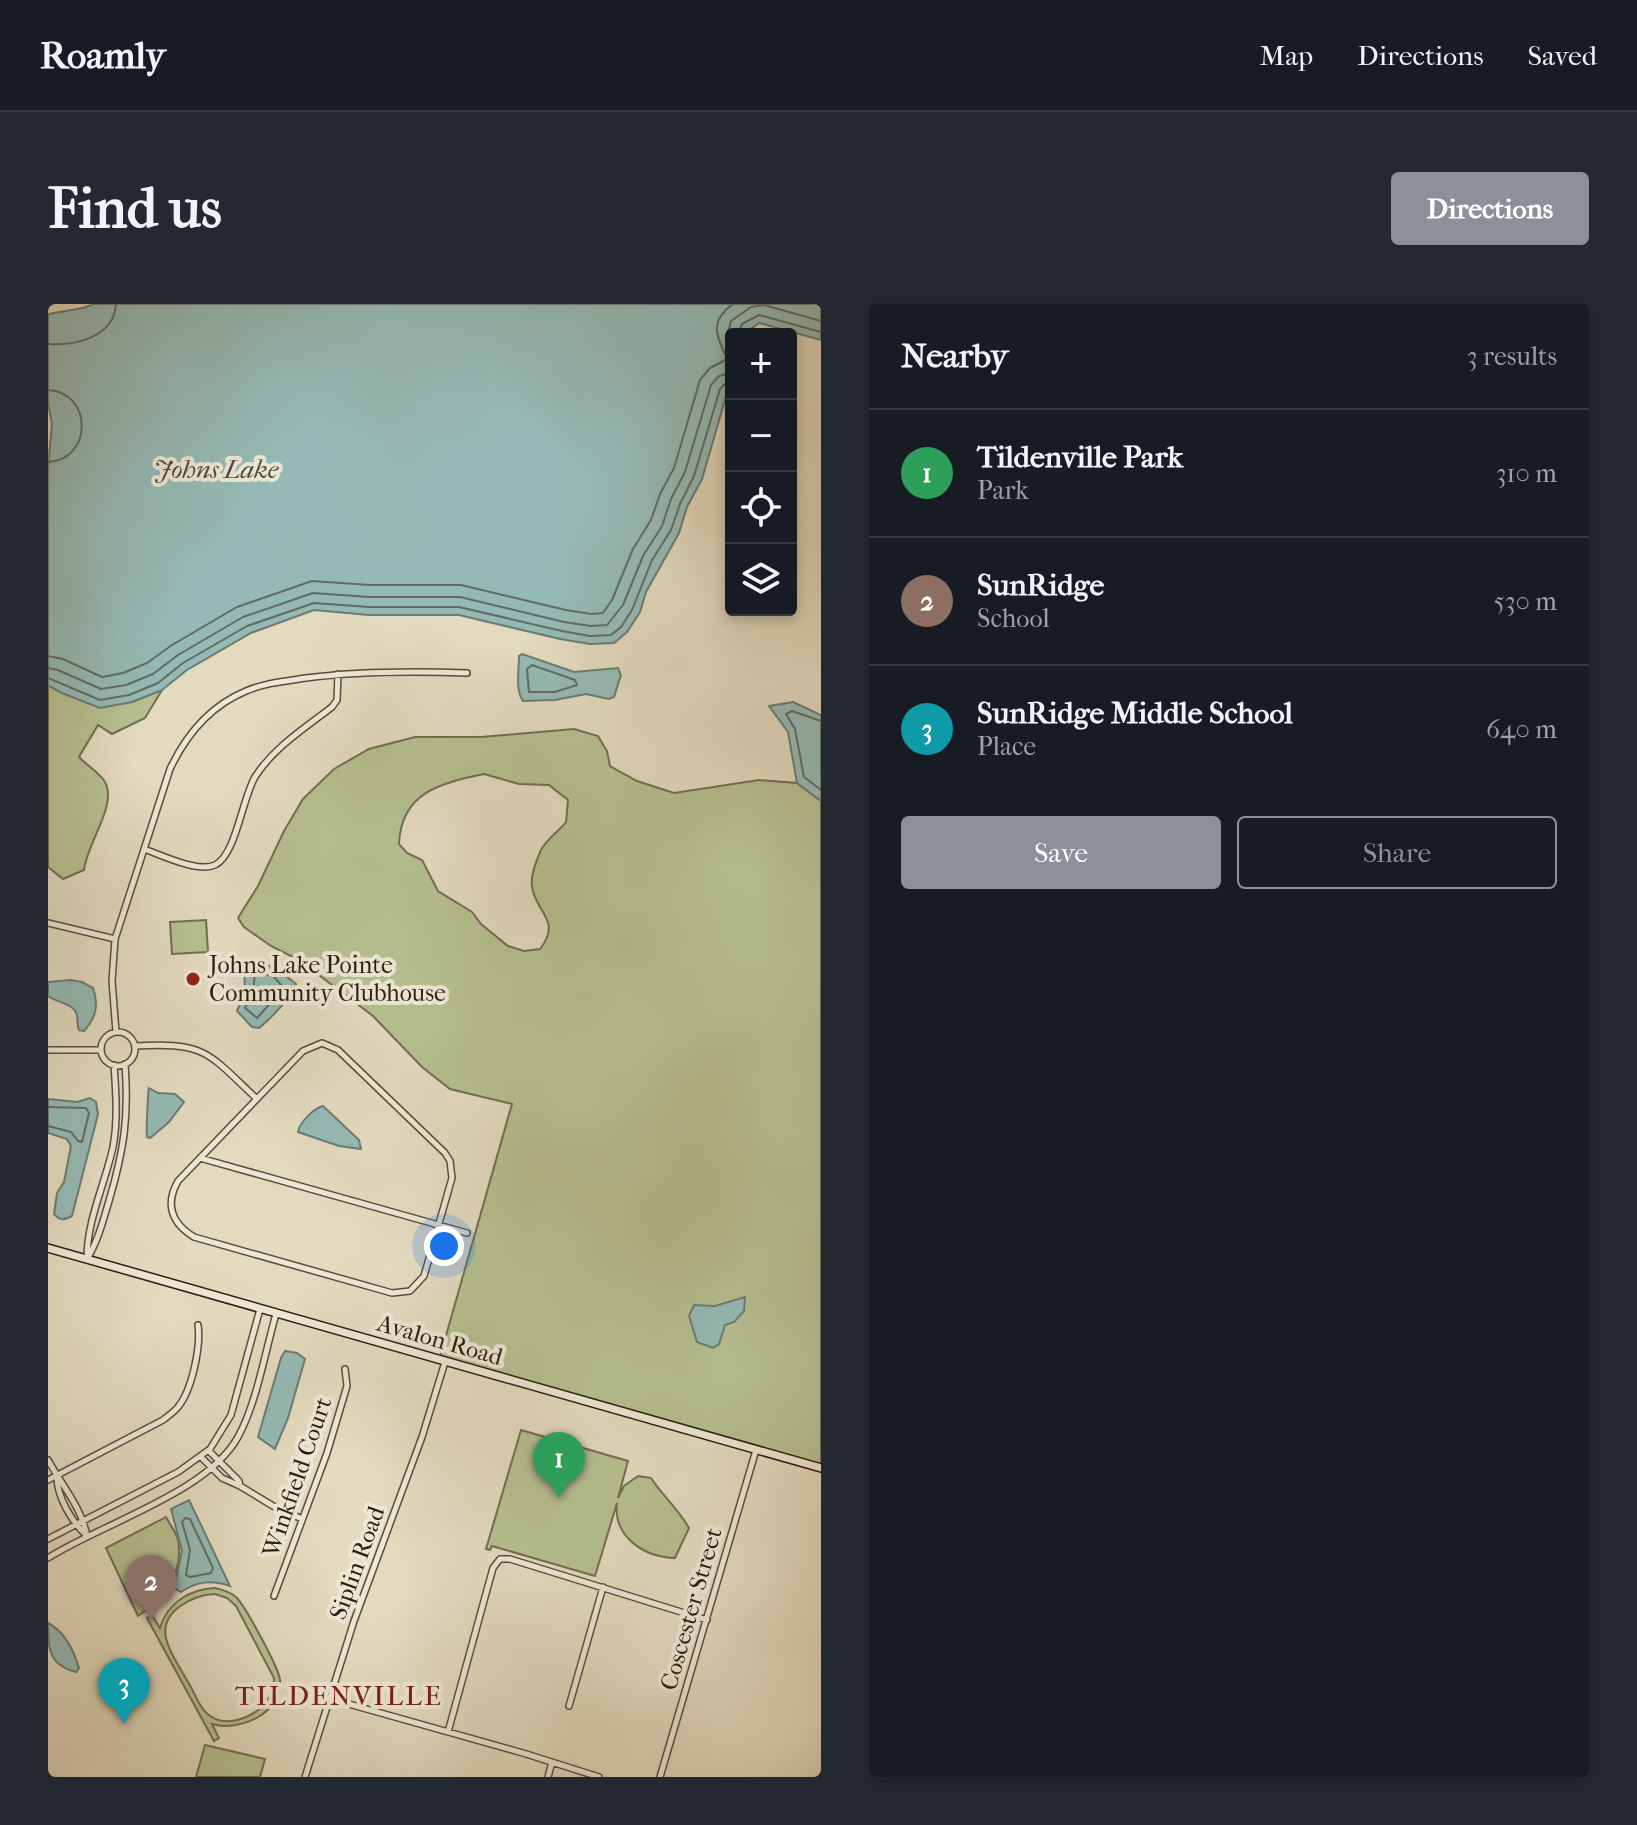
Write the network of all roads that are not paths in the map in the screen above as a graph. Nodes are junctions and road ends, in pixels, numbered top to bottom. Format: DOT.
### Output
graph roads {
  1 [pos="467,673"];
  2 [pos="338,674"];
  3 [pos="144,849"];
  4 [pos="48,923"];
  5 [pos="115,939"];
  6 [pos="116,1032"];
  7 [pos="135,1046"];
  8 [pos="48,1050"];
  9 [pos="101,1050"];
  10 [pos="125,1064"];
  11 [pos="114,1065"];
  12 [pos="257,1099"];
  13 [pos="200,1158"];
  14 [pos="108,1168"];
  15 [pos="118,1171"];
  16 [pos="438,1225"];
  17 [pos="467,1233"];
  18 [pos="48,1248"];
  19 [pos="87,1259"];
  20 [pos="260,1309"];
  21 [pos="276,1314"];
  22 [pos="198,1325"];
  23 [pos="445,1362"];
  24 [pos="345,1369"];
  25 [pos="208,1450"];
  26 [pos="756,1450"];
  27 [pos="201,1457"];
  28 [pos="48,1460"];
  29 [pos="218,1463"];
  30 [pos="821,1468"];
  31 [pos="212,1469"];
  32 [pos="57,1476"];
  33 [pos="48,1480"];
  34 [pos="240,1486"];
  35 [pos="73,1499"];
  36 [pos="65,1503"];
  37 [pos="302,1519"];
  38 [pos="84,1521"];
  39 [pos="75,1525"];
  40 [pos="87,1536"];
  41 [pos="48,1539"];
  42 [pos="48,1558"];
  43 [pos="603,1587"];
  44 [pos="274,1596"];
  45 [pos="707,1620"];
  46 [pos="331,1699"];
  47 [pos="569,1706"];
  48 [pos="448,1732"];
  49 [pos="552,1762"];
  50 [pos="305,1777"];
  51 [pos="548,1777"];
  52 [pos="599,1777"];
  53 [pos="660,1777"];
  1 -- 2 [label="street"];
  2 -- 3 [label="street"];
  2 -- 3 [label="street"];
  3 -- 5 [label="street"];
  4 -- 5 [label="street"];
  5 -- 6 [label="street"];
  6 -- 7 [label="street"];
  6 -- 9 [label="street"];
  7 -- 10 [label="street"];
  7 -- 12 [label="street"];
  8 -- 9 [label="street"];
  9 -- 11 [label="street"];
  10 -- 11 [label="street"];
  10 -- 15 [label="street"];
  11 -- 14 [label="street"];
  12 -- 13 [label="street"];
  12 -- 16 [label="street"];
  13 -- 16 [label="street"];
  13 -- 16 [label="street"];
  14 -- 15 [label="street"];
  14 -- 19 [label="street"];
  15 -- 19 [label="street"];
  16 -- 17 [label="street"];
  18 -- 19 [label="main road, Avalon Road"];
  19 -- 20 [label="main road, Avalon Road"];
  20 -- 21 [label="main road, Avalon Road"];
  20 -- 25 [label="street"];
  21 -- 23 [label="main road, Avalon Road"];
  21 -- 29 [label="street"];
  22 -- 32 [label="street"];
  23 -- 26 [label="main road, Avalon Road"];
  23 -- 46 [label="street, Siplin Road"];
  24 -- 37 [label="street, Winkfield Court"];
  25 -- 27 [label="street"];
  25 -- 29 [label="street"];
  26 -- 30 [label="main road, Avalon Road"];
  26 -- 45 [label="street, Coscester Street"];
  27 -- 31 [label="street"];
  27 -- 38 [label="street"];
  28 -- 32 [label="street"];
  29 -- 31 [label="street"];
  29 -- 34 [label="street"];
  31 -- 34 [label="street"];
  31 -- 40 [label="street"];
  32 -- 33 [label="street"];
  32 -- 35 [label="street"];
  32 -- 36 [label="street"];
  34 -- 37 [label="street"];
  35 -- 36 [label="street"];
  35 -- 38 [label="street"];
  36 -- 39 [label="street"];
  37 -- 44 [label="street, Winkfield Court"];
  38 -- 39 [label="street"];
  38 -- 40 [label="street"];
  39 -- 40 [label="street"];
  39 -- 41 [label="street"];
  40 -- 42 [label="street"];
  43 -- 45 [label="street"];
  43 -- 47 [label="street"];
  43 -- 48 [label="street"];
  45 -- 53 [label="street, Coscester Street"];
  46 -- 48 [label="street"];
  46 -- 50 [label="street, Siplin Road"];
  48 -- 49 [label="street"];
  49 -- 51 [label="street"];
  49 -- 52 [label="street"];
}
